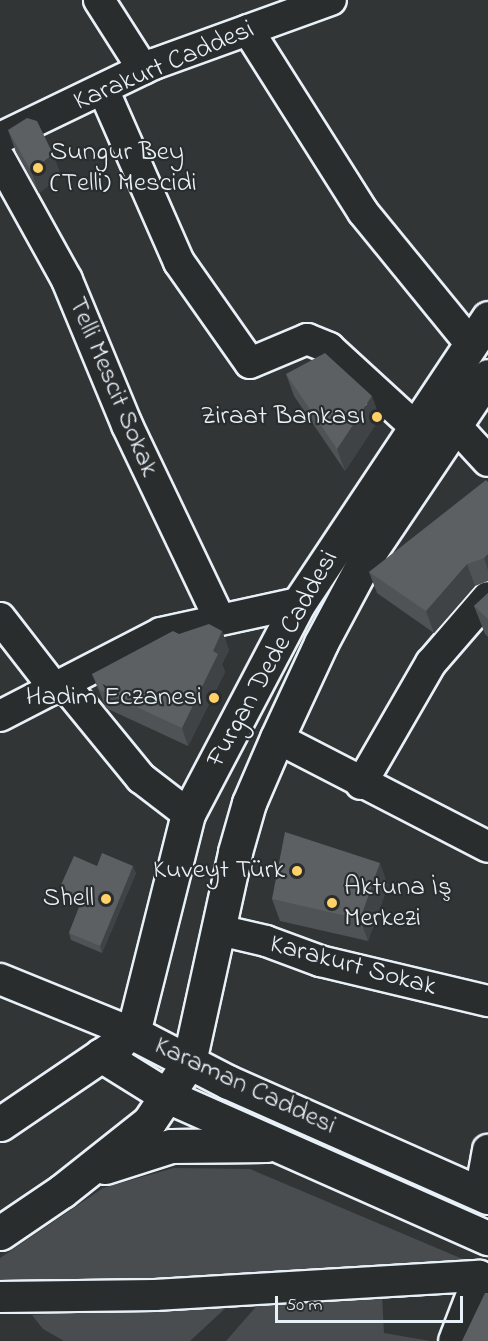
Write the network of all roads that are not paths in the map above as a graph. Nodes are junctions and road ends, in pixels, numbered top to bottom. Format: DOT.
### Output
graph roads {
  1 [pos="99,0"];
  2 [pos="313,3"];
  3 [pos="248,30"];
  4 [pos="143,69"];
  5 [pos="103,89"];
  6 [pos="0,138"];
  7 [pos="0,159"];
  8 [pos="479,331"];
  9 [pos="488,376"];
  10 [pos="454,424"];
  11 [pos="414,426"];
  12 [pos="488,461"];
  13 [pos="488,597"];
  14 [pos="298,603"];
  15 [pos="0,618"];
  16 [pos="219,618"];
  17 [pos="59,686"];
  18 [pos="0,716"];
  19 [pos="277,738"];
  20 [pos="361,784"];
  21 [pos="188,814"];
  22 [pos="488,847"];
  23 [pos="219,930"];
  24 [pos="0,979"];
  25 [pos="488,1001"];
  26 [pos="133,1033"];
  27 [pos="101,1055"];
  28 [pos="189,1062"];
  29 [pos="167,1096"];
  30 [pos="0,1124"];
  31 [pos="281,1146"];
  32 [pos="488,1150"];
  33 [pos="84,1174"];
  34 [pos="484,1196"];
  35 [pos="0,1233"];
  36 [pos="488,1238"];
  37 [pos="0,1297"];
  38 [pos="454,1341"];
  1 -- 4 [label="street"];
  2 -- 3 [label="street, Karakurt Caddesi"];
  3 -- 4 [label="street, Karakurt Caddesi"];
  3 -- 8 [label="street"];
  4 -- 5 [label="street, Karakurt Caddesi"];
  5 -- 6 [label="street, Karakurt Caddesi"];
  5 -- 11 [label="street"];
  7 -- 16 [label="street, Telli Mescit Sokak"];
  8 -- 11 [label="main road, Furgan Dede Caddesi"];
  9 -- 10 [label="main road, Furgan Dede Caddesi"];
  10 -- 12 [label="street"];
  10 -- 19 [label="main road, Furgan Dede Caddesi"];
  11 -- 14 [label="main road, Furgan Dede Caddesi"];
  13 -- 20 [label="street"];
  14 -- 16 [label="street"];
  14 -- 21 [label="main road, Furgan Dede Caddesi"];
  15 -- 17 [label="street"];
  16 -- 17 [label="street"];
  17 -- 18 [label="street"];
  17 -- 21 [label="street"];
  19 -- 20 [label="street"];
  19 -- 23 [label="main road, Furgan Dede Caddesi"];
  20 -- 22 [label="street"];
  21 -- 26 [label="main road, Furgan Dede Caddesi"];
  23 -- 25 [label="street, Karakurt Sokak"];
  23 -- 28 [label="main road, Furgan Dede Caddesi"];
  24 -- 26 [label="street, Karaman Caddesi"];
  26 -- 27 [label="main road"];
  26 -- 28 [label="main road, Karaman Caddesi"];
  27 -- 29 [label="main road, Karaman Caddesi"];
  27 -- 30 [label="main road"];
  28 -- 29 [label="main road"];
  28 -- 34 [label="main road, Karaman Caddesi"];
  29 -- 31 [label="main road, Karaman Caddesi"];
  29 -- 33 [label="main road"];
  31 -- 33 [label="main road"];
  31 -- 36 [label="main road, Karaman Caddesi"];
  32 -- 34 [label="street"];
  33 -- 35 [label="main road"];
  37 -- 38 [label="street"];
}
